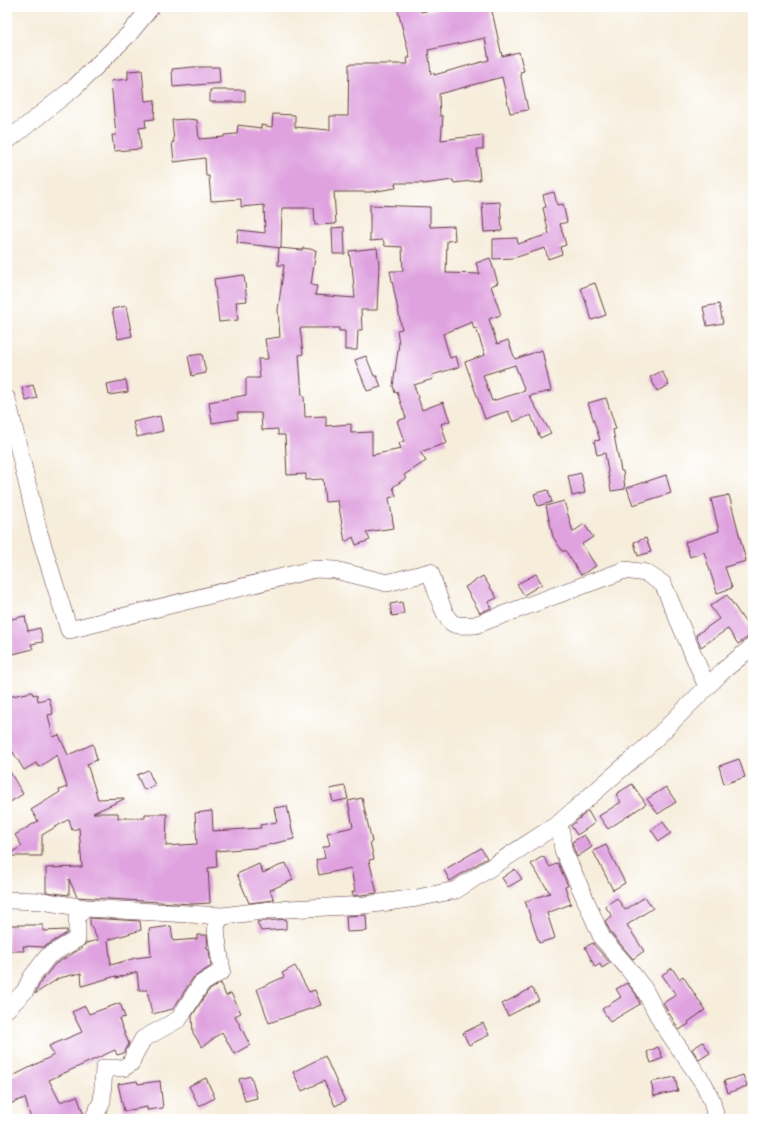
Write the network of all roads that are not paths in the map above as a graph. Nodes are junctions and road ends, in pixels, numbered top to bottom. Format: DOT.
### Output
graph roads {
  1 [pos="151,7"];
  2 [pos="7,141"];
  3 [pos="7,399"];
  4 [pos="753,646"];
  5 [pos="707,687"];
  6 [pos="558,824"];
  7 [pos="7,900"];
  8 [pos="85,908"];
  9 [pos="223,916"];
  10 [pos="7,1009"];
  11 [pos="93,1119"];
  12 [pos="716,1119"];
  1 -- 2 [label="street"];
  3 -- 5 [label="street"];
  4 -- 5 [label="street"];
  5 -- 6 [label="street"];
  6 -- 9 [label="street"];
  6 -- 12 [label="street"];
  7 -- 8 [label="street"];
  8 -- 9 [label="street"];
  8 -- 10 [label="street"];
  9 -- 11 [label="street"];
}
